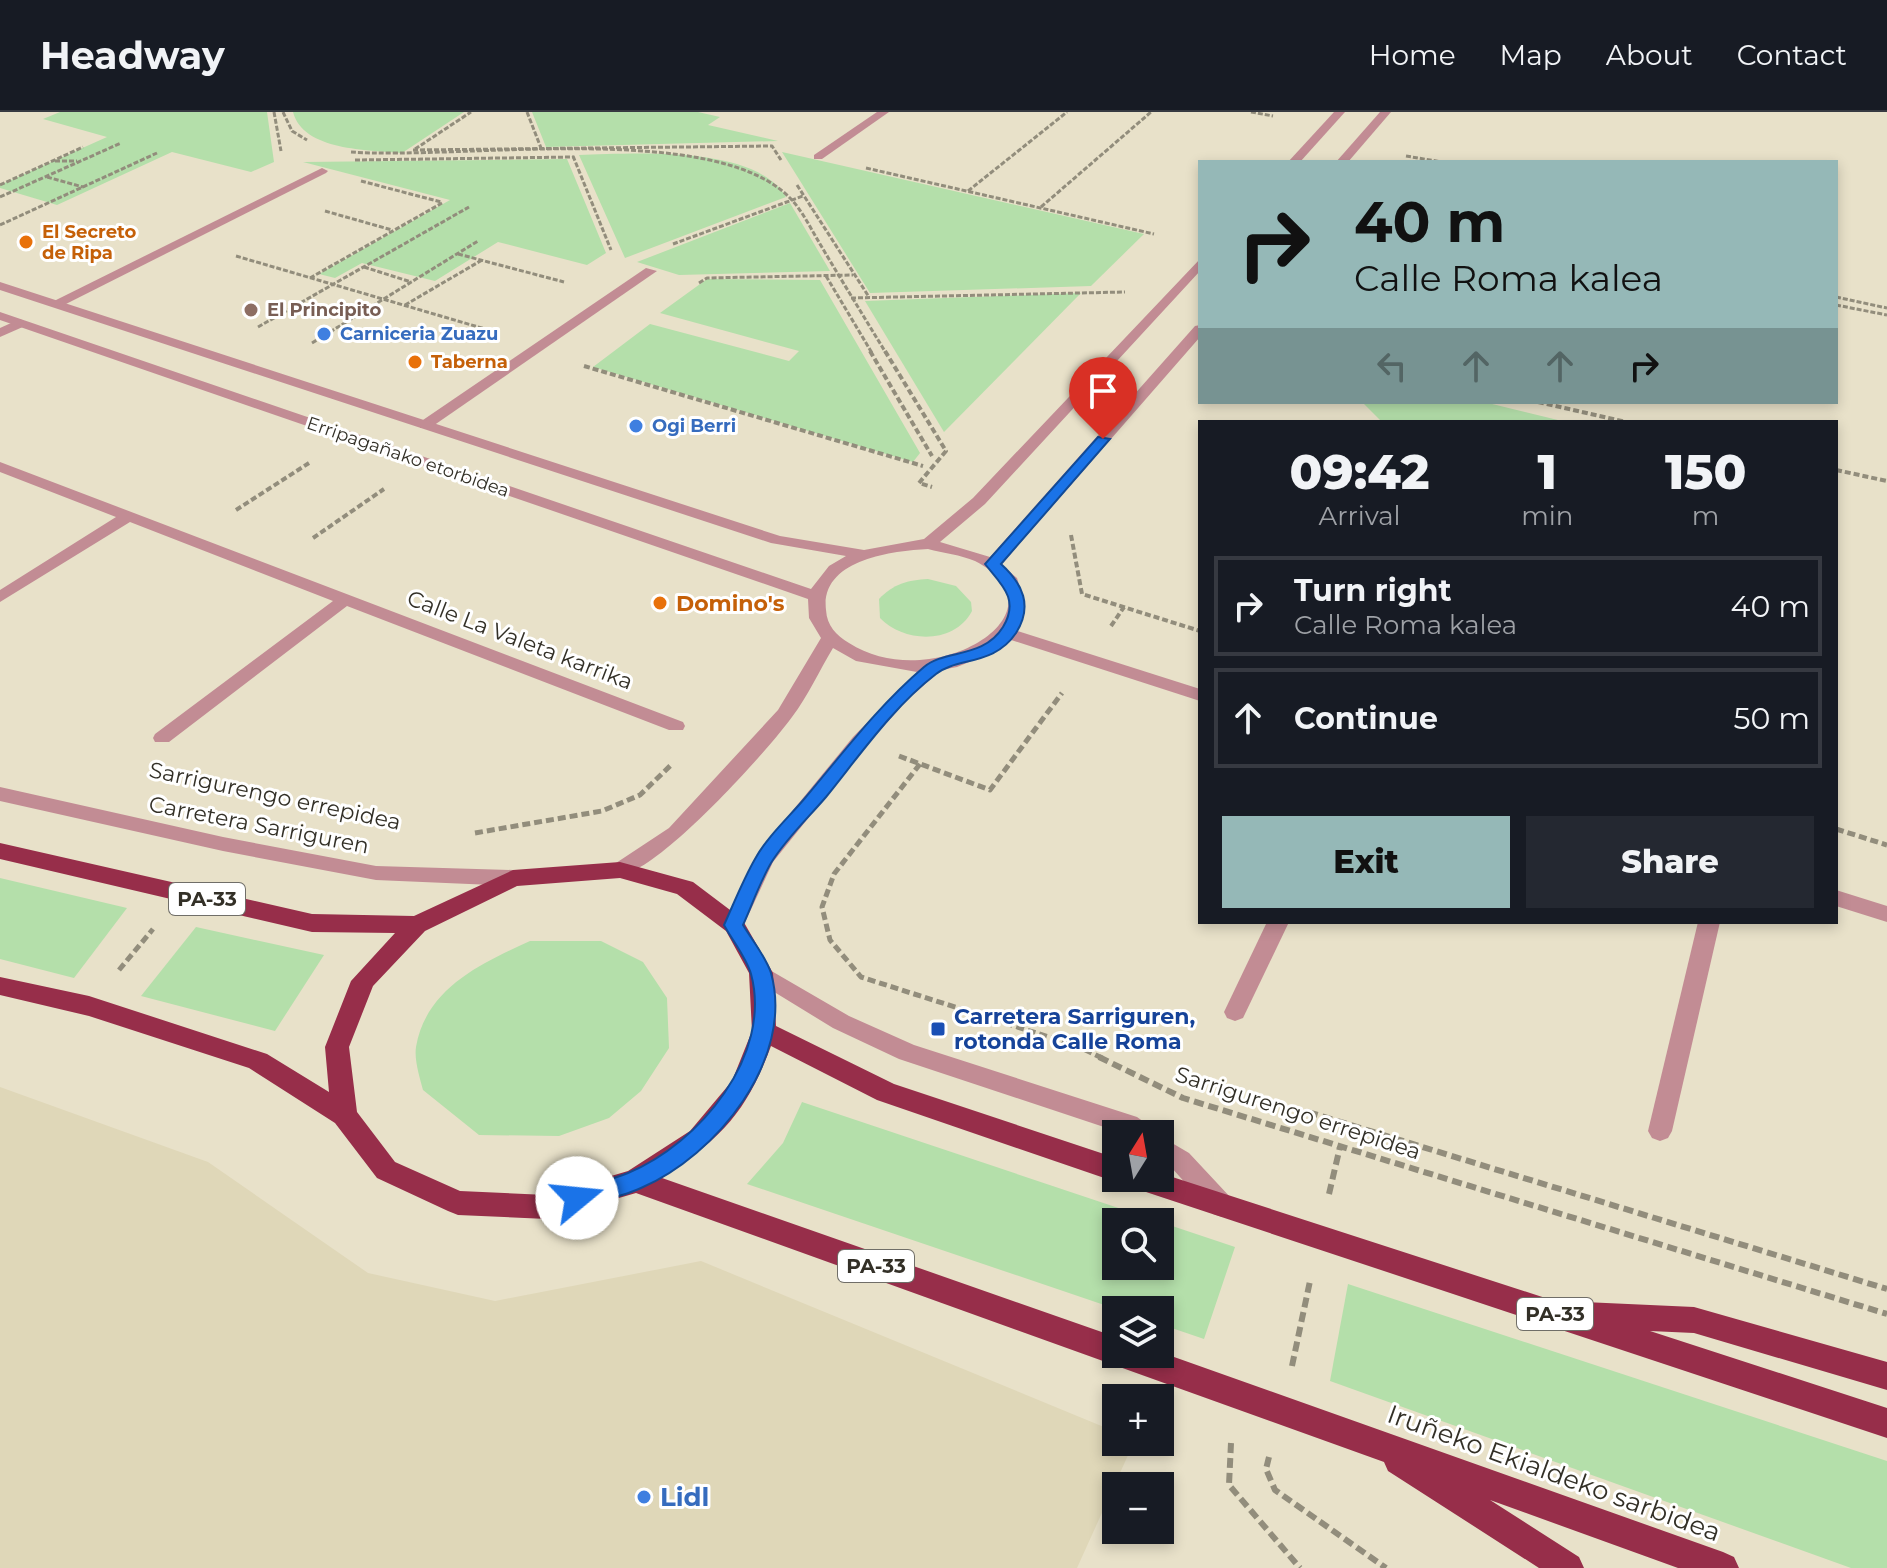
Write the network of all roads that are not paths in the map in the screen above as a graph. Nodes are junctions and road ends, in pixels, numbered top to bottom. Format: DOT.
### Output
graph roads {
  1 [pos="884,112"];
  2 [pos="1340,112"];
  3 [pos="1386,112"];
  4 [pos="818,157"];
  5 [pos="1296,160"];
  6 [pos="1344,160"];
  7 [pos="322,171"];
  8 [pos="1198,265"];
  9 [pos="651,271"];
  10 [pos="0,286"];
  11 [pos="55,304"];
  12 [pos="0,316"];
  13 [pos="20,323"];
  14 [pos="1198,331"];
  15 [pos="0,333"];
  16 [pos="425,425"];
  17 [pos="0,467"];
  18 [pos="129,516"];
  19 [pos="928,544"];
  20 [pos="861,554"];
  21 [pos="993,564"];
  22 [pos="0,597"];
  23 [pos="817,597"];
  24 [pos="346,599"];
  25 [pos="1008,633"];
  26 [pos="830,638"];
  27 [pos="934,667"];
  28 [pos="1198,694"];
  29 [pos="676,726"];
  30 [pos="162,738"];
  31 [pos="0,794"];
  32 [pos="0,851"];
  33 [pos="620,870"];
  34 [pos="513,878"];
  35 [pos="1838,899"];
  36 [pos="1887,914"];
  37 [pos="1277,924"];
  38 [pos="1709,924"];
  39 [pos="417,925"];
  40 [pos="734,925"];
  41 [pos="761,973"];
  42 [pos="0,986"];
  43 [pos="1235,1012"];
  44 [pos="764,1031"];
  45 [pos="344,1115"];
  46 [pos="1118,1120"];
  47 [pos="1660,1131"];
  48 [pos="1174,1156"];
  49 [pos="1102,1165"];
  50 [pos="636,1181"];
  51 [pos="1174,1190"];
  52 [pos="1222,1206"];
  53 [pos="1557,1314"];
  54 [pos="1102,1346"];
  55 [pos="1165,1368"];
  56 [pos="1887,1376"];
  57 [pos="1887,1423"];
  58 [pos="1364,1438"];
  59 [pos="1568,1568"];
  60 [pos="1723,1568"];
  1 -- 4 [label="street"];
  2 -- 5 [label="street"];
  3 -- 6 [label="street"];
  7 -- 11 [label="street"];
  8 -- 19 [label="street"];
  9 -- 16 [label="street, Erripagañako etorbidea"];
  10 -- 11 [label="street, Erripagañako etorbidea"];
  11 -- 16 [label="street, Erripagañako etorbidea"];
  12 -- 13 [label="street, Erripagañako etorbidea"];
  13 -- 15 [label="street"];
  13 -- 23 [label="street, Erripagañako etorbidea"];
  14 -- 21 [label="street"];
  16 -- 20 [label="street, Erripagañako etorbidea"];
  17 -- 18 [label="street, Calle La Valeta karrika"];
  18 -- 22 [label="street"];
  18 -- 24 [label="street, Calle La Valeta karrika"];
  19 -- 20 [label="street"];
  19 -- 21 [label="street"];
  20 -- 23 [label="street"];
  21 -- 25 [label="street"];
  23 -- 26 [label="street"];
  24 -- 29 [label="street, Calle La Valeta karrika"];
  24 -- 30 [label="street"];
  25 -- 27 [label="street"];
  25 -- 28 [label="street"];
  26 -- 27 [label="street"];
  26 -- 33 [label="street"];
  27 -- 40 [label="street"];
  31 -- 34 [label="street, Carretera Sarriguren"];
  32 -- 39 [label="highway, PA-33"];
  33 -- 34 [label="highway, PA-33"];
  33 -- 40 [label="highway, PA-33"];
  34 -- 39 [label="highway, PA-33"];
  35 -- 36 [label="street"];
  37 -- 43 [label="street"];
  38 -- 47 [label="street"];
  39 -- 45 [label="highway, PA-33"];
  40 -- 41 [label="highway, PA-33"];
  41 -- 44 [label="highway, PA-33"];
  41 -- 46 [label="street"];
  42 -- 45 [label="highway, PA-33"];
  44 -- 49 [label="highway"];
  44 -- 50 [label="highway, PA-33"];
  45 -- 50 [label="highway, PA-33"];
  48 -- 52 [label="street"];
  50 -- 54 [label="highway, PA-33"];
  51 -- 52 [label="highway, PA-33"];
  52 -- 53 [label="highway, PA-33"];
  53 -- 56 [label="highway"];
  53 -- 57 [label="highway, PA-33"];
  55 -- 58 [label="highway, Iruñeko Ekialdeko sarbidea"];
  58 -- 59 [label="highway, Iruñeko Ekialdeko sarbidea"];
  58 -- 60 [label="highway, Iruñeko Ekialdeko sarbidea"];
}
